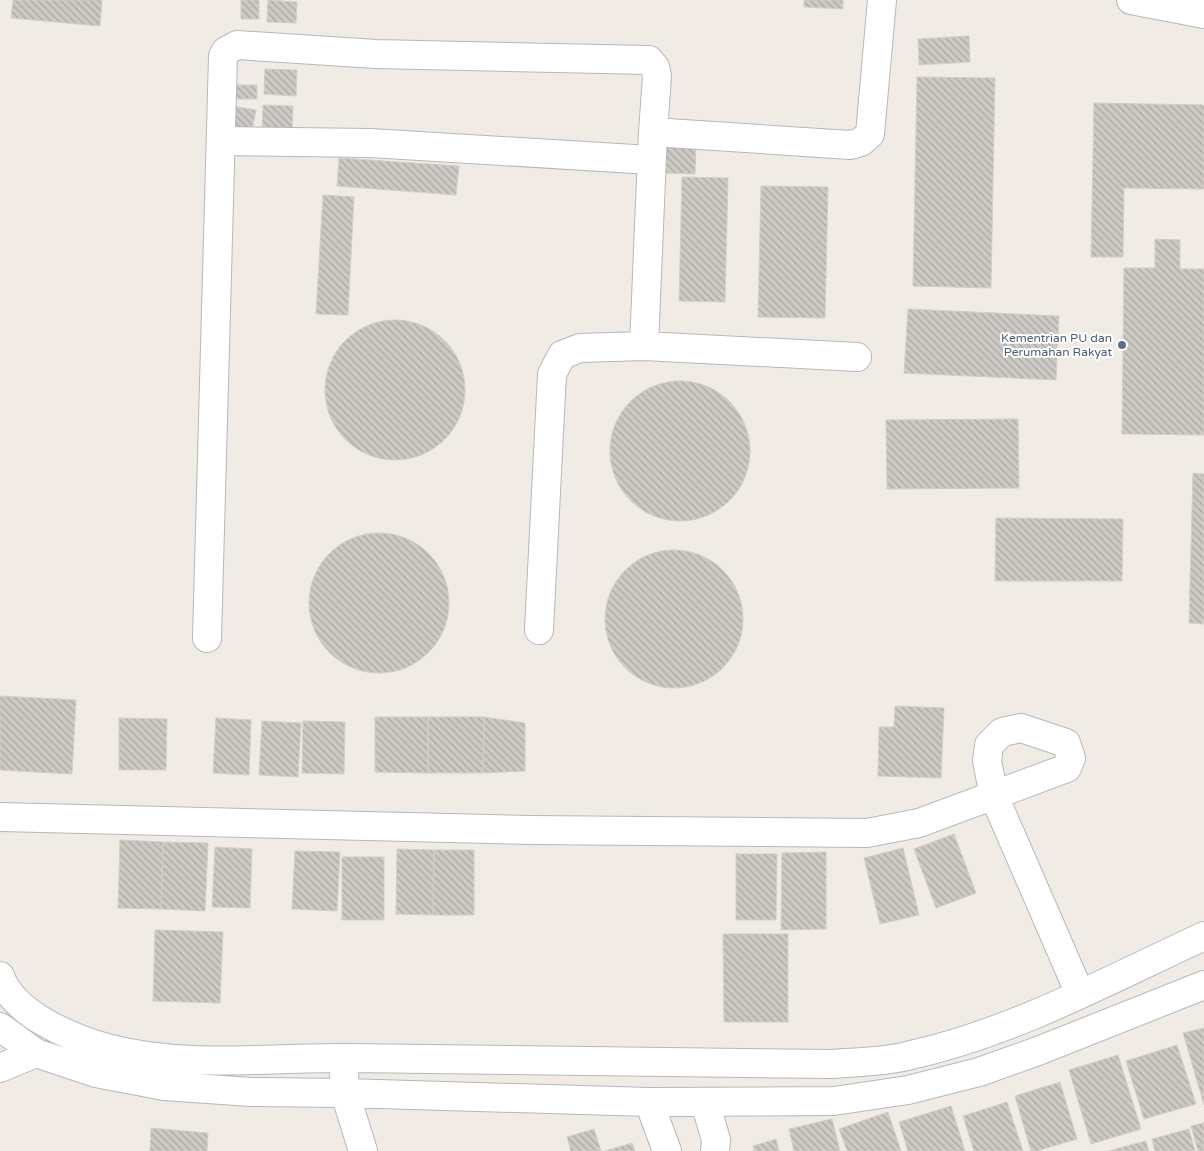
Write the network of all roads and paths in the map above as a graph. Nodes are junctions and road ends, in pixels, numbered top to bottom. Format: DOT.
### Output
graph roads {
  1 [pos="882,0"];
  2 [pos="1131,0"];
  3 [pos="1204,14"];
  4 [pos="652,132"];
  5 [pos="221,141"];
  6 [pos="651,160"];
  7 [pos="644,346"];
  8 [pos="857,357"];
  9 [pos="539,630"];
  10 [pos="207,638"];
  11 [pos="0,816"];
  12 [pos="1204,936"];
  13 [pos="1164,955"];
  14 [pos="0,976"];
  15 [pos="1193,989"];
  16 [pos="1080,994"];
  17 [pos="0,1027"];
  18 [pos="36,1053"];
  19 [pos="343,1058"];
  20 [pos="0,1068"];
  21 [pos="345,1093"];
  22 [pos="650,1102"];
  23 [pos="705,1102"];
  24 [pos="363,1151"];
  25 [pos="666,1151"];
  26 [pos="714,1151"];
  1 -- 4 [label="street"];
  2 -- 3 [label="street"];
  4 -- 5 [label="street"];
  4 -- 6 [label="street"];
  5 -- 6 [label="street"];
  5 -- 10 [label="street"];
  6 -- 7 [label="street"];
  7 -- 8 [label="street"];
  7 -- 9 [label="street"];
  11 -- 16 [label="street"];
  12 -- 13 [label="street"];
  13 -- 15 [label="street"];
  13 -- 16 [label="street"];
  14 -- 19 [label="street"];
  15 -- 23 [label="street"];
  16 -- 19 [label="street"];
  17 -- 18 [label="street"];
  18 -- 20 [label="street"];
  18 -- 21 [label="street"];
  19 -- 21 [label="street"];
  21 -- 22 [label="street"];
  21 -- 24 [label="street"];
  22 -- 23 [label="street"];
  22 -- 25 [label="street"];
  23 -- 26 [label="street"];
}
